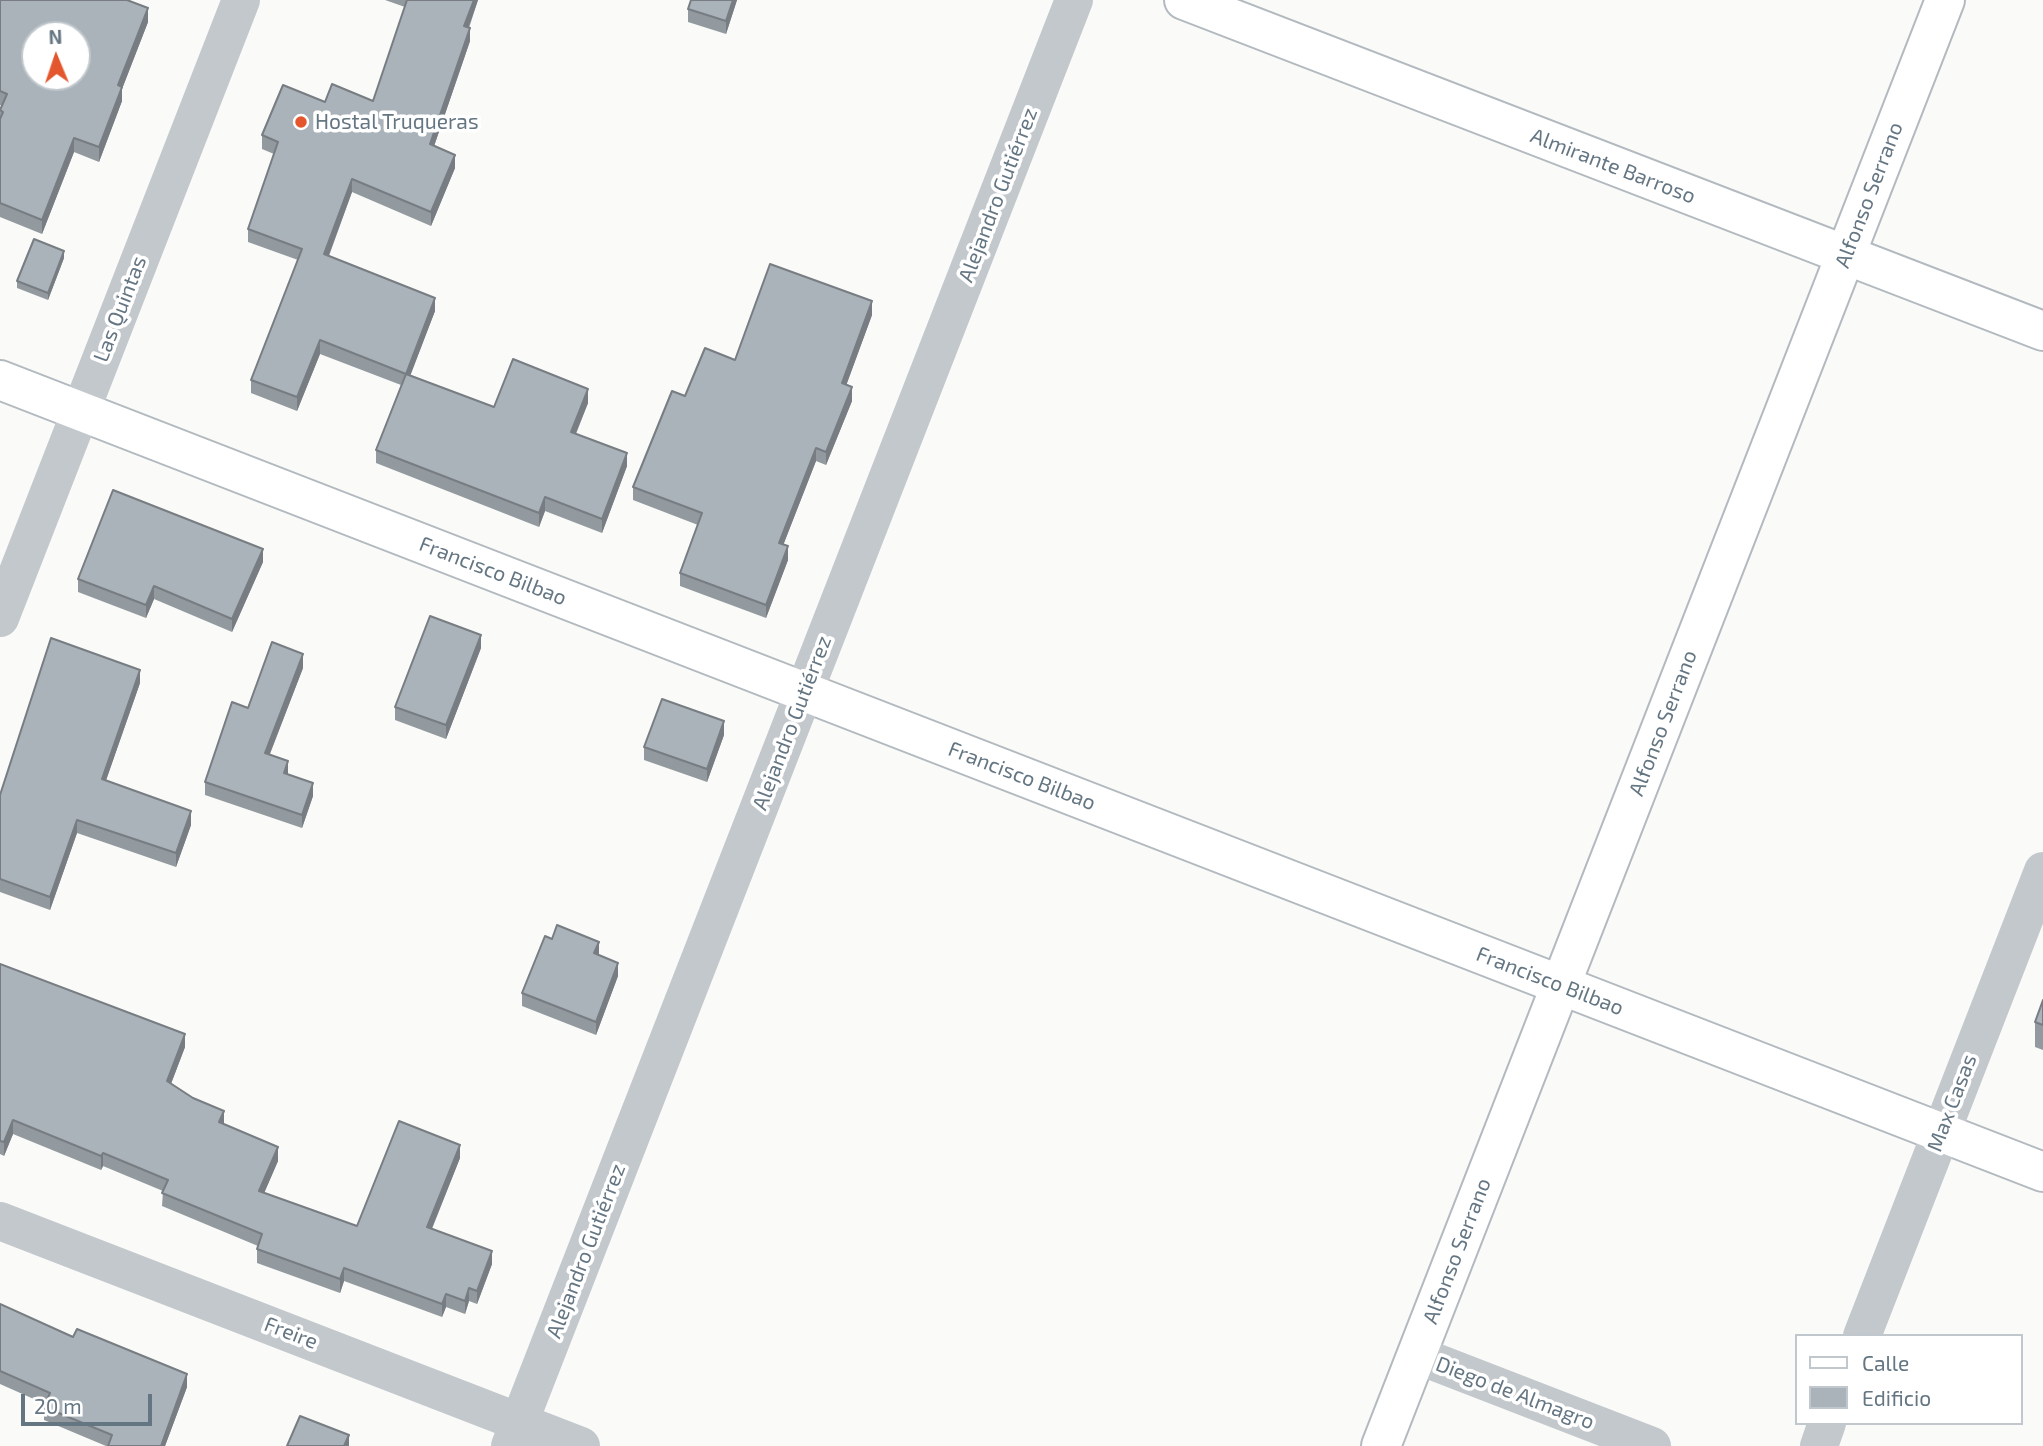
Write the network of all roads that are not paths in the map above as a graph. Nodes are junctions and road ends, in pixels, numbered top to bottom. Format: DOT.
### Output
graph roads {
  1 [pos="241,0"];
  2 [pos="1074,0"];
  3 [pos="1184,0"];
  4 [pos="1945,0"];
  5 [pos="1846,256"];
  6 [pos="2043,331"];
  7 [pos="0,380"];
  8 [pos="80,412"];
  9 [pos="0,618"];
  10 [pos="804,692"];
  11 [pos="2043,870"];
  12 [pos="1561,985"];
  13 [pos="1941,1133"];
  14 [pos="2043,1172"];
  15 [pos="0,1221"];
  16 [pos="1862,1334"];
  17 [pos="1417,1355"];
  18 [pos="1827,1425"];
  19 [pos="514,1434"];
  20 [pos="581,1446"];
  21 [pos="1381,1446"];
  22 [pos="1652,1446"];
  23 [pos="1819,1446"];
  1 -- 8 [label="street, Las Quintas"];
  2 -- 10 [label="street, Alejandro Gutiérrez"];
  3 -- 5 [label="street, Almirante Barroso"];
  4 -- 5 [label="street, Alfonso Serrano"];
  5 -- 6 [label="street, Almirante Barroso"];
  5 -- 12 [label="street, Alfonso Serrano"];
  7 -- 8 [label="street, Francisco Bilbao"];
  8 -- 9 [label="street, Las Quintas"];
  8 -- 10 [label="street, Francisco Bilbao"];
  10 -- 12 [label="street, Francisco Bilbao"];
  10 -- 19 [label="street, Alejandro Gutiérrez"];
  11 -- 13 [label="street, Max Casas"];
  12 -- 13 [label="street, Francisco Bilbao"];
  12 -- 17 [label="street, Alfonso Serrano"];
  13 -- 14 [label="street, Francisco Bilbao"];
  13 -- 16 [label="street, Max Casas"];
  15 -- 19 [label="street, Freire"];
  17 -- 21 [label="street, Alfonso Serrano"];
  17 -- 22 [label="street, Diego de Almagro"];
  18 -- 23 [label="street"];
  19 -- 20 [label="street, Freire"];
}
